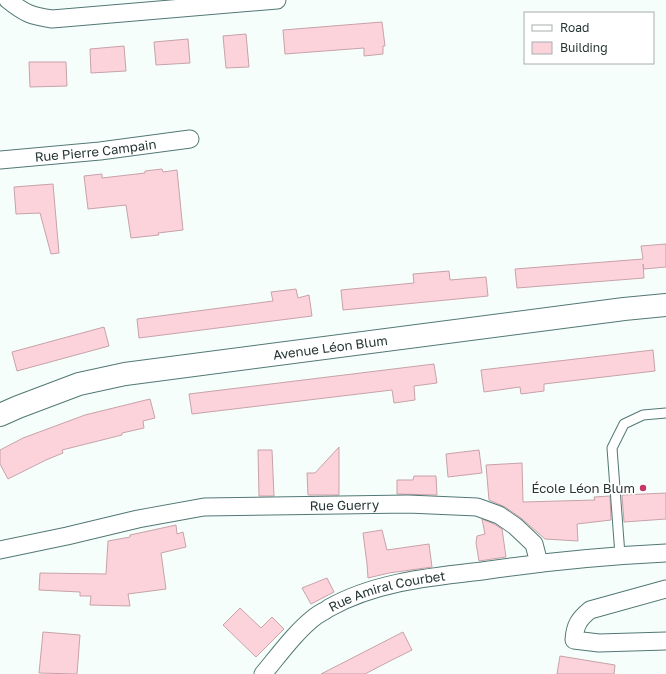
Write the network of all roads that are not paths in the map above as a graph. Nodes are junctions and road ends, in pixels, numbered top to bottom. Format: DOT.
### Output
graph roads {
  1 [pos="8,0"];
  2 [pos="277,0"];
  3 [pos="190,139"];
  4 [pos="0,160"];
  5 [pos="666,305"];
  6 [pos="666,413"];
  7 [pos="0,415"];
  8 [pos="0,550"];
  9 [pos="666,553"];
  10 [pos="620,555"];
  11 [pos="539,563"];
  12 [pos="666,589"];
  13 [pos="666,641"];
  14 [pos="263,674"];
  1 -- 2 [label="street"];
  3 -- 4 [label="street, Rue Pierre Campain"];
  5 -- 7 [label="street, Avenue Léon Blum"];
  6 -- 10 [label="lane"];
  8 -- 11 [label="street, Rue Guerry"];
  9 -- 10 [label="street"];
  10 -- 11 [label="street"];
  11 -- 14 [label="street, Rue Amiral Courbet"];
  12 -- 13 [label="street"];
}
